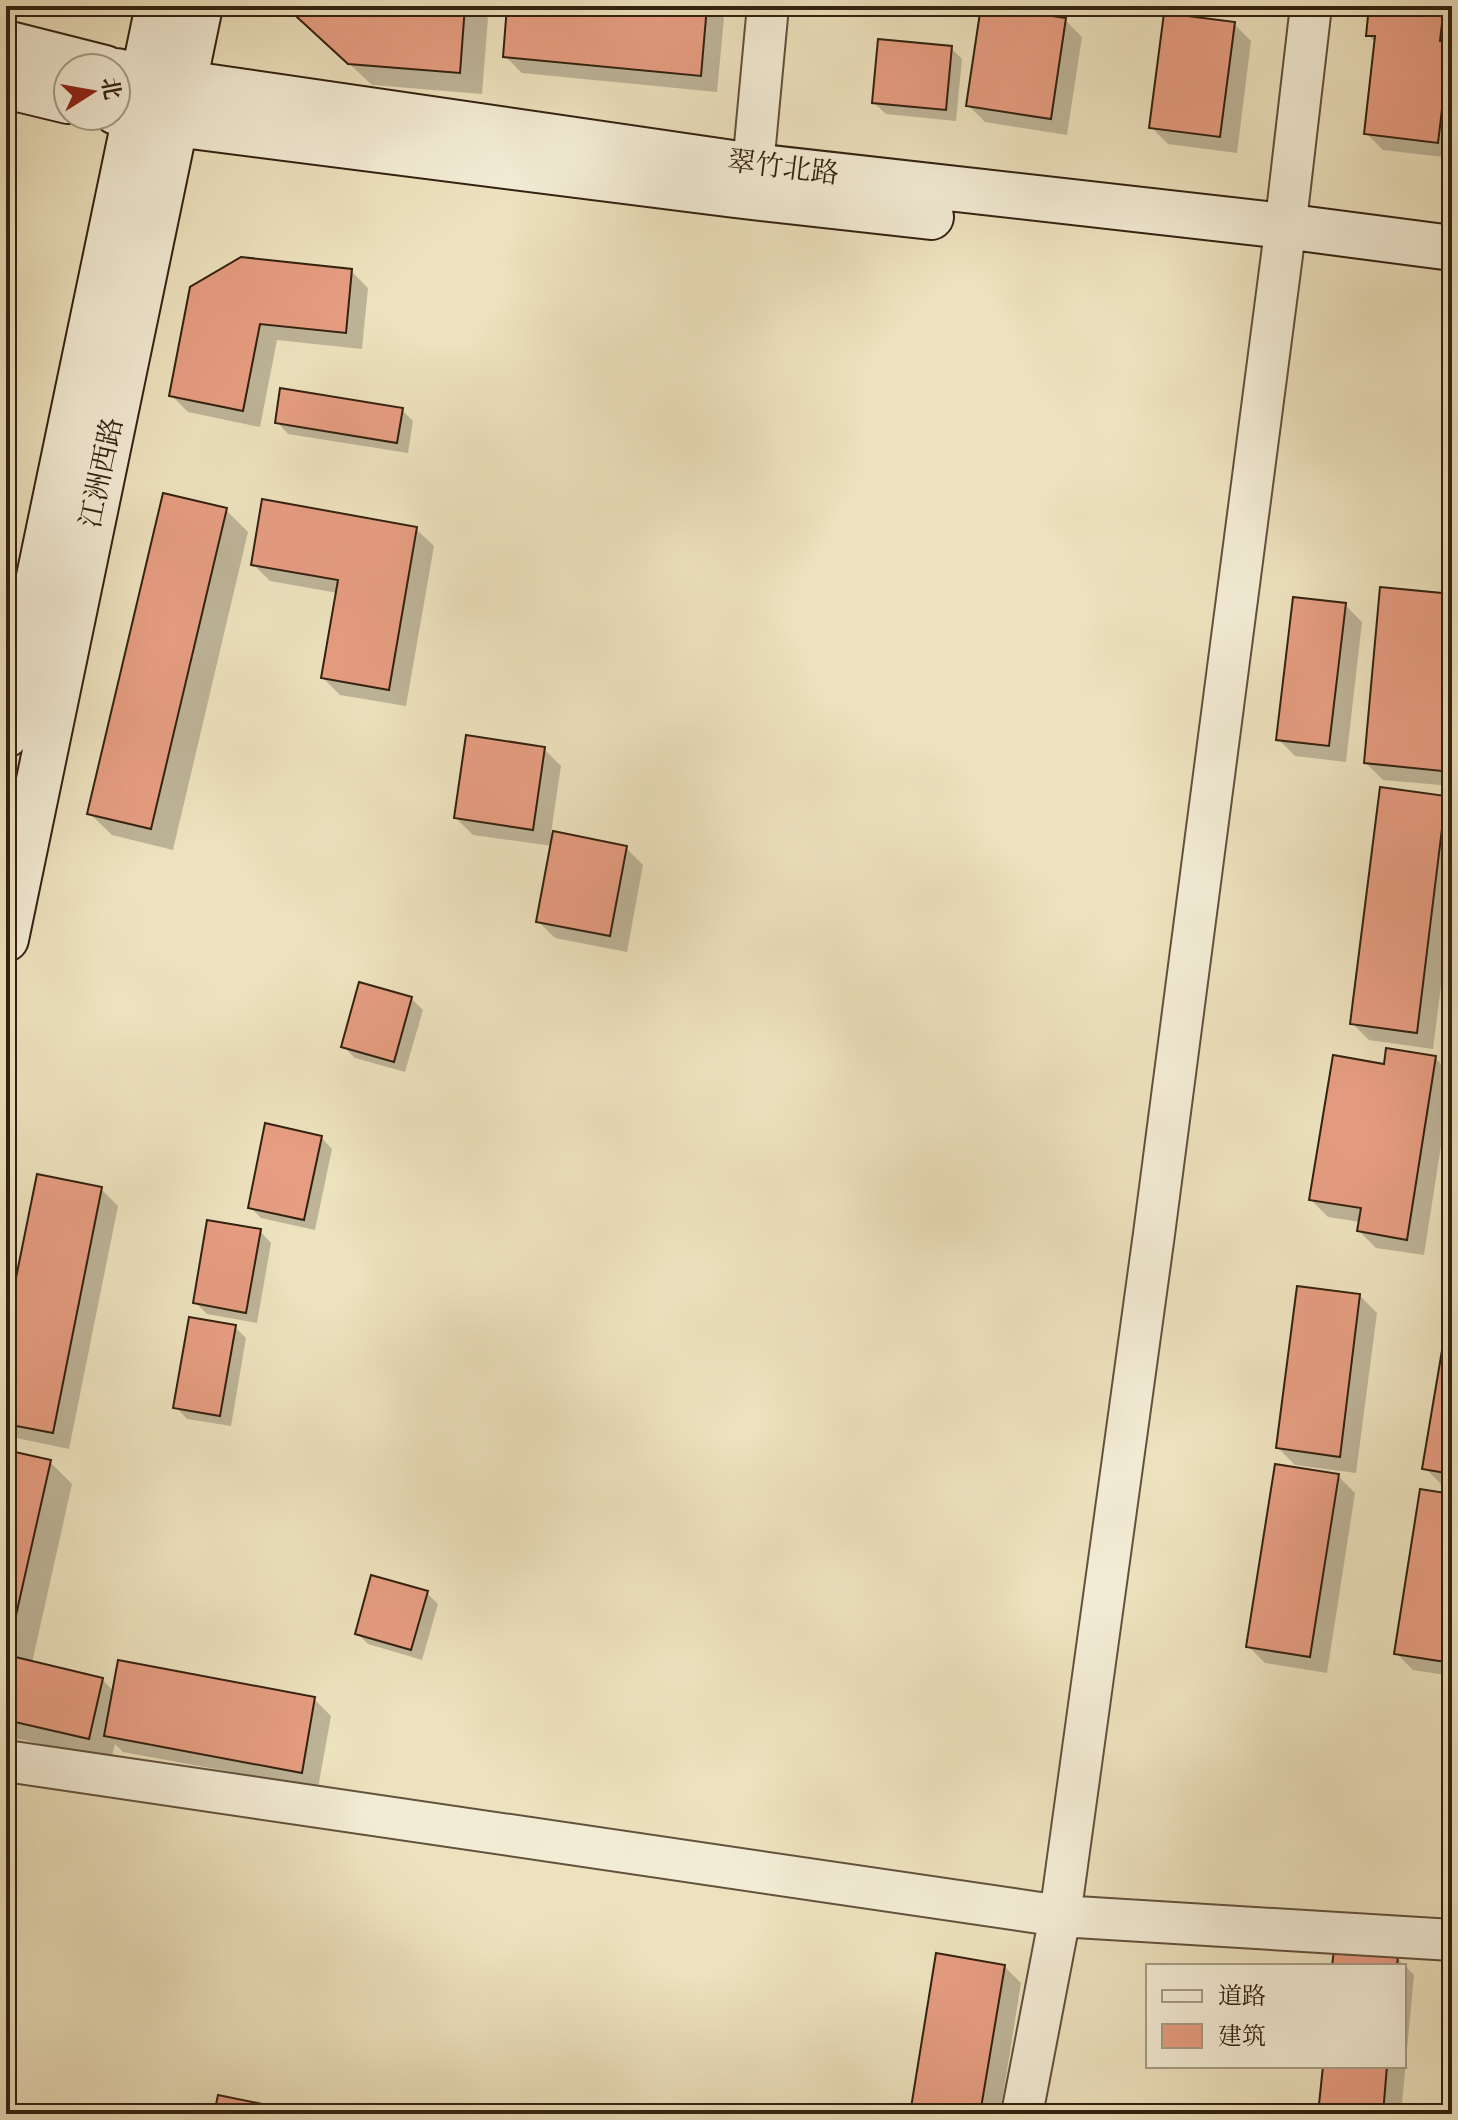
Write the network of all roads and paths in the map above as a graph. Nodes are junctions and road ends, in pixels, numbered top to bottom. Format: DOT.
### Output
graph roads {
  1 [pos="158,6"];
  2 [pos="200,6"];
  3 [pos="768,6"];
  4 [pos="1311,6"];
  5 [pos="6,43"];
  6 [pos="6,86"];
  7 [pos="139,93"];
  8 [pos="52,97"];
  9 [pos="753,166"];
  10 [pos="1283,241"];
  11 [pos="1452,248"];
  12 [pos="1452,278"];
  13 [pos="6,735"];
  14 [pos="6,939"];
  15 [pos="6,1761"];
  16 [pos="1060,1916"];
  17 [pos="1452,1940"];
  18 [pos="1022,2114"];
  1 -- 7 [label="main road, 江洲西路"];
  2 -- 7 [label="main road, 江洲西路"];
  3 -- 9 [label="street"];
  4 -- 10 [label="street"];
  5 -- 7 [label="main road, 翠竹北路"];
  6 -- 8 [label="main road"];
  7 -- 9 [label="main road, 翠竹北路"];
  7 -- 10 [label="main road, 翠竹北路"];
  7 -- 13 [label="main road, 江洲西路"];
  7 -- 14 [label="main road, 江洲西路"];
  9 -- 10 [label="main road, 翠竹北路"];
  10 -- 11 [label="main road, 翠竹北路"];
  10 -- 12 [label="main road, 翠竹北路"];
  10 -- 16 [label="street"];
  15 -- 16 [label="street"];
  16 -- 17 [label="street"];
  16 -- 18 [label="street"];
}
